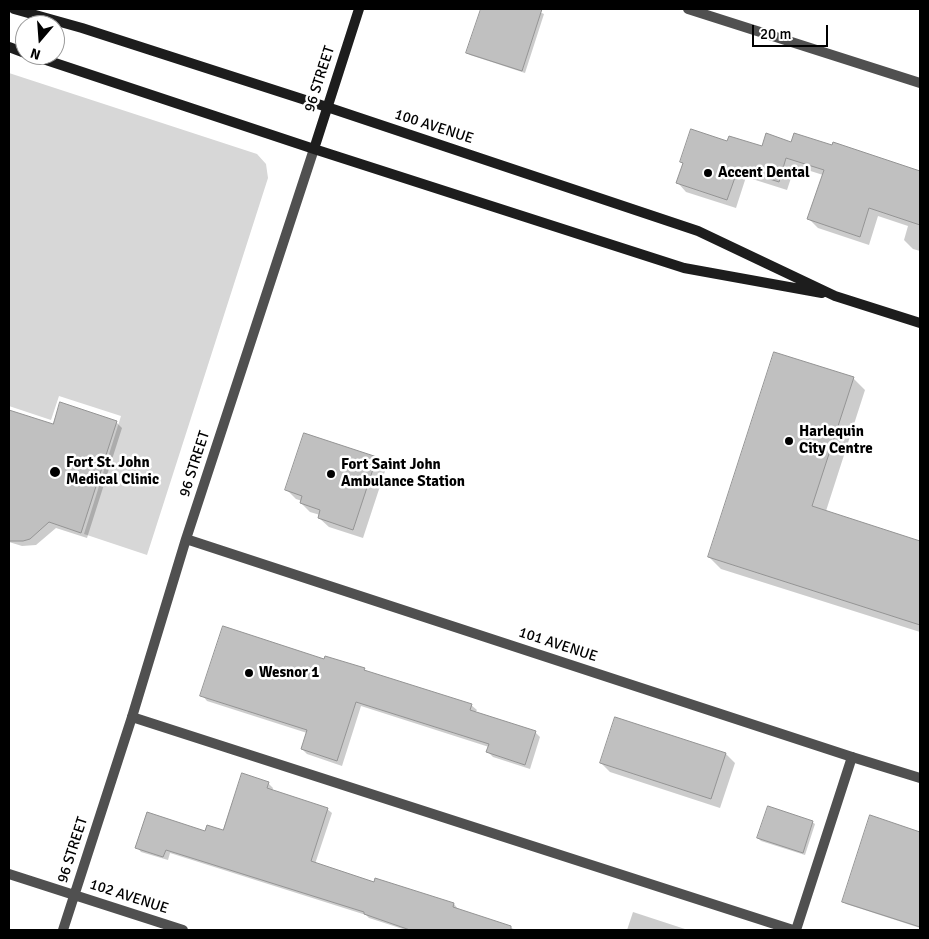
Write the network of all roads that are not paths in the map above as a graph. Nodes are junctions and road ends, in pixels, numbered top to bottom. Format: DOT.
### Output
graph roads {
  1 [pos="14,9"];
  2 [pos="359,9"];
  3 [pos="688,9"];
  4 [pos="61,65"];
  5 [pos="920,83"];
  6 [pos="327,107"];
  7 [pos="314,148"];
  8 [pos="836,296"];
  9 [pos="920,323"];
  10 [pos="186,539"];
  11 [pos="132,717"];
  12 [pos="852,757"];
  13 [pos="920,778"];
  14 [pos="9,874"];
  15 [pos="74,895"];
  16 [pos="63,930"];
  17 [pos="183,930"];
  18 [pos="794,930"];
  1 -- 6 [label="main road, 100 AVENUE"];
  2 -- 6 [label="main road, 96 STREET"];
  3 -- 5 [label="street"];
  4 -- 7 [label="main road, 100 AVENUE"];
  6 -- 7 [label="main road, 96 STREET"];
  6 -- 8 [label="main road, 100 AVENUE"];
  7 -- 8 [label="main road, 100 AVENUE"];
  7 -- 10 [label="street, 96 STREET"];
  8 -- 9 [label="main road, 100 AVENUE"];
  10 -- 11 [label="street, 96 STREET"];
  10 -- 12 [label="street, 101 AVENUE"];
  11 -- 15 [label="street, 96 STREET"];
  11 -- 18 [label="street"];
  12 -- 13 [label="street, 101 AVENUE"];
  12 -- 18 [label="street"];
  14 -- 15 [label="street, 102 AVENUE"];
  15 -- 16 [label="street, 96 STREET"];
  15 -- 17 [label="street, 102 AVENUE"];
}
